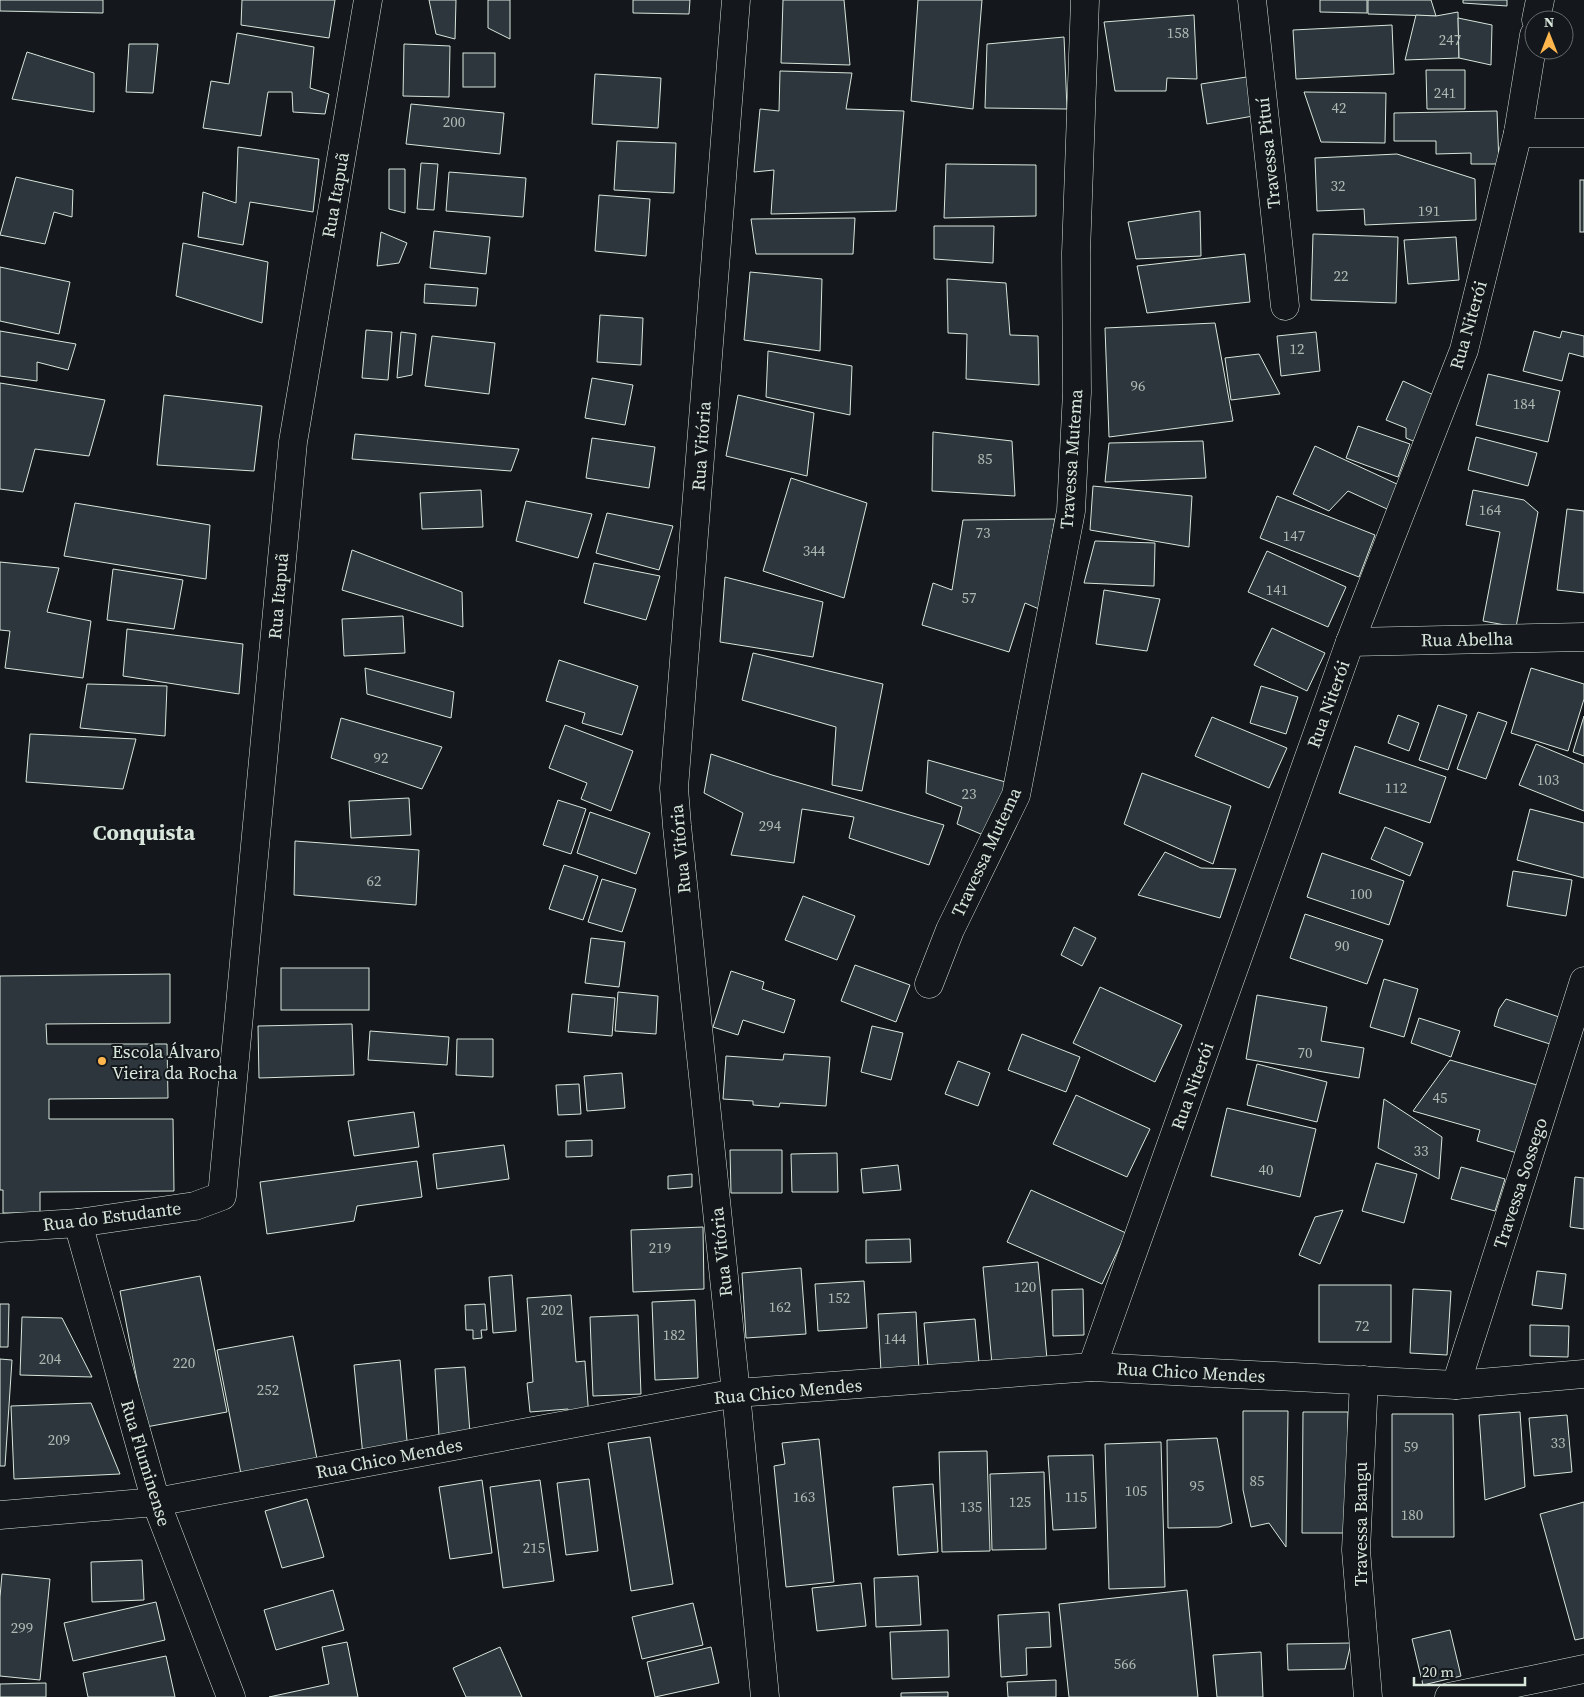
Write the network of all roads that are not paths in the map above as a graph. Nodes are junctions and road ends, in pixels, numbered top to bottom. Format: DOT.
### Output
graph roads {
  1 [pos="368,0"];
  2 [pos="736,0"];
  3 [pos="1085,0"];
  4 [pos="1252,0"];
  5 [pos="1530,60"];
  6 [pos="1518,133"];
  7 [pos="1584,133"];
  8 [pos="1285,306"];
  9 [pos="1584,637"];
  10 [pos="1350,642"];
  11 [pos="1584,981"];
  12 [pos="930,984"];
  13 [pos="222,1196"];
  14 [pos="78,1223"];
  15 [pos="0,1228"];
  16 [pos="1092,1367"];
  17 [pos="1584,1374"];
  18 [pos="1364,1380"];
  19 [pos="1456,1385"];
  20 [pos="736,1393"];
  21 [pos="156,1502"];
  22 [pos="0,1515"];
  23 [pos="1584,1670"];
  24 [pos="231,1697"];
  25 [pos="765,1697"];
  26 [pos="1368,1697"];
  27 [pos="1449,1697"];
  1 -- 13 [label="street, Rua Itapuã"];
  2 -- 20 [label="street, Rua Vitória"];
  3 -- 12 [label="street, Travessa Mutema"];
  4 -- 8 [label="street, Travessa Pituí"];
  5 -- 6 [label="street, Rua Niterói"];
  6 -- 7 [label="street"];
  6 -- 10 [label="street, Rua Niterói"];
  9 -- 10 [label="street, Rua Abelha"];
  10 -- 16 [label="street, Rua Niterói"];
  11 -- 19 [label="street, Travessa Sossego"];
  13 -- 14 [label="street, Rua do Estudante"];
  14 -- 15 [label="street, Rua do Estudante"];
  14 -- 21 [label="street, Rua Fluminense"];
  16 -- 18 [label="street, Rua Chico Mendes"];
  16 -- 20 [label="street, Rua Chico Mendes"];
  17 -- 19 [label="street, Rua Chico Mendes"];
  18 -- 19 [label="street, Rua Chico Mendes"];
  18 -- 26 [label="street, Travessa Bangu"];
  20 -- 21 [label="street, Rua Chico Mendes"];
  20 -- 25 [label="street, Rua Vitória"];
  21 -- 22 [label="street, Rua Chico Mendes"];
  21 -- 24 [label="street, Rua Fluminense"];
  23 -- 27 [label="street"];
}
